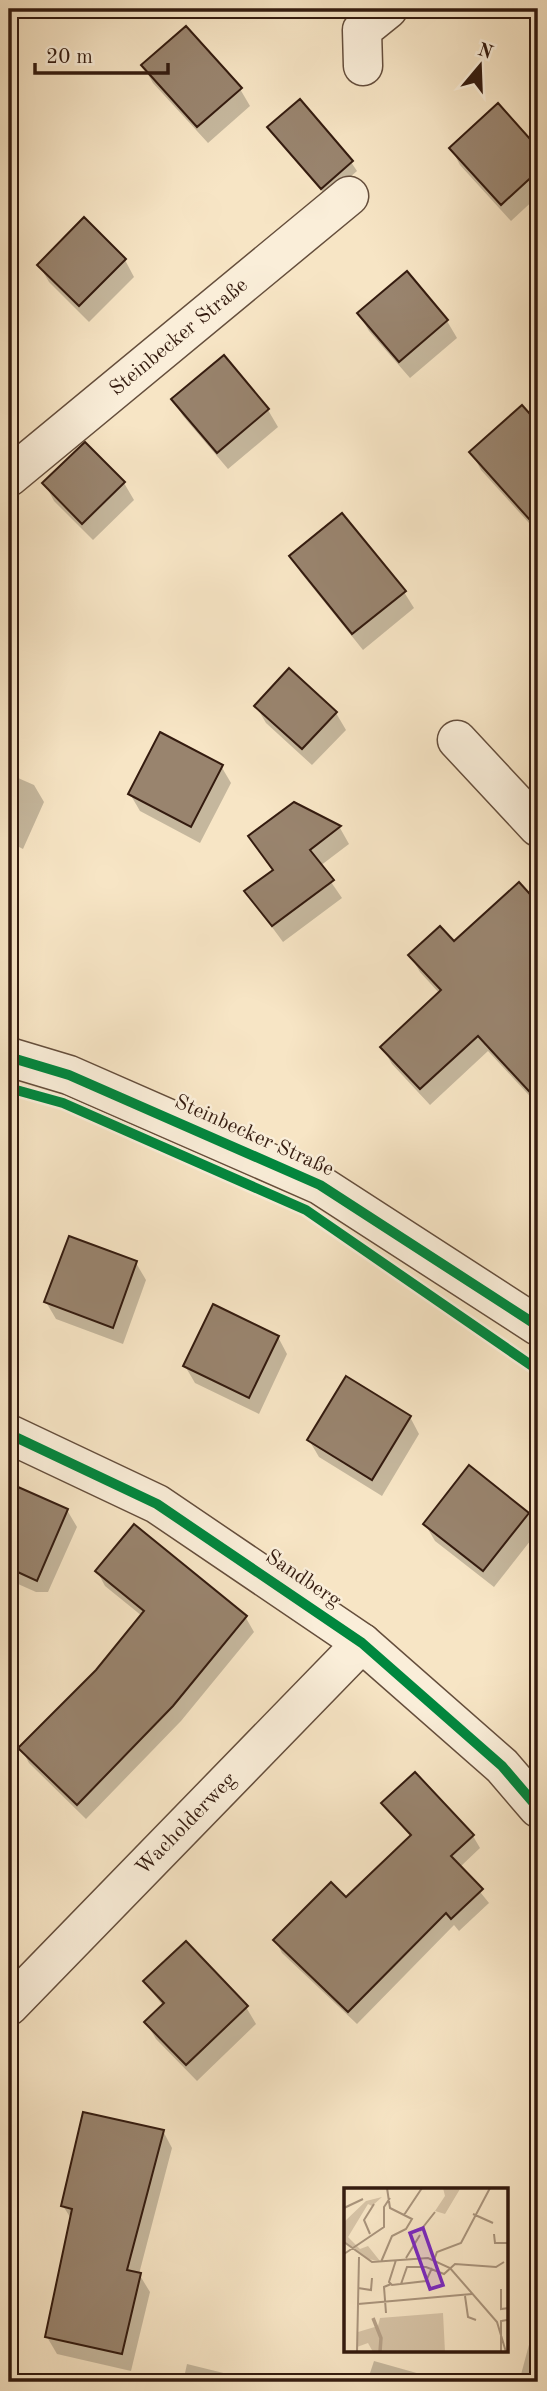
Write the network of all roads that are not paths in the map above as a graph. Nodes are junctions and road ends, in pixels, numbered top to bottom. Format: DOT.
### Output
graph roads {
  1 [pos="388,9"];
  2 [pos="363,66"];
  3 [pos="349,196"];
  4 [pos="9,477"];
  5 [pos="457,740"];
  6 [pos="538,827"];
  7 [pos="9,1057"];
  8 [pos="538,1326"];
  9 [pos="9,1434"];
  10 [pos="362,1643"];
  11 [pos="538,1808"];
  12 [pos="9,2006"];
  1 -- 2 [label="street"];
  3 -- 4 [label="street, Steinbecker Straße"];
  5 -- 6 [label="street"];
  7 -- 8 [label="street, Steinbecker Straße"];
  9 -- 10 [label="street, Sandberg"];
  10 -- 11 [label="street, Sandberg"];
  10 -- 12 [label="street, Wacholderweg"];
}
